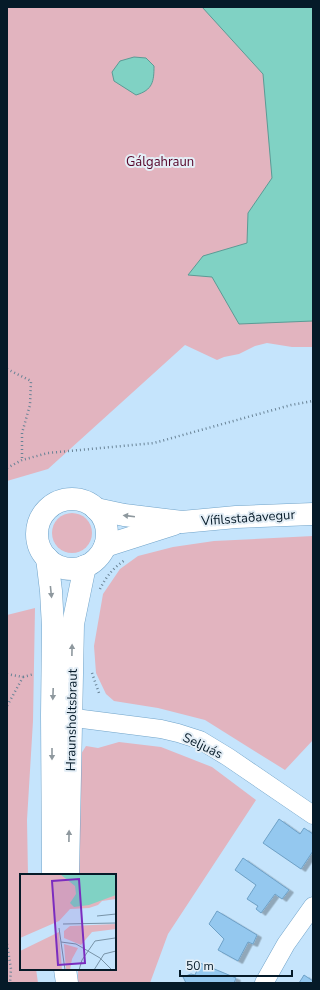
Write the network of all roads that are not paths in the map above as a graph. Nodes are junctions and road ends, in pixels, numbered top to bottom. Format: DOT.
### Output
graph roads {
  1 [pos="96,509"];
  2 [pos="313,514"];
  3 [pos="182,522"];
  4 [pos="105,546"];
  5 [pos="47,558"];
  6 [pos="85,566"];
  7 [pos="54,627"];
  8 [pos="62,717"];
  9 [pos="313,815"];
  10 [pos="53,874"];
  11 [pos="68,874"];
  12 [pos="313,906"];
  13 [pos="65,970"];
  14 [pos="67,983"];
  15 [pos="264,983"];
  3 -- 1 [label="street, Vífilsstaðavegur, one-way"];
  1 -- 4 [label="street"];
  1 -- 5 [label="street, Vífilsstaðavegur"];
  2 -- 3 [label="street, Vífilsstaðavegur"];
  3 -- 4 [label="street, Vífilsstaðavegur"];
  4 -- 6 [label="street"];
  5 -- 6 [label="street"];
  5 -- 7 [label="street, Vífilsstaðavegur, one-way"];
  8 -- 6 [label="street, Hraunsholtsbraut, one-way"];
  7 -- 8 [label="street, Hraunsholtsbraut, one-way"];
  8 -- 9 [label="street, Seljuás"];
  8 -- 10 [label="street, Hraunsholtsbraut, one-way"];
  11 -- 8 [label="street, Hraunsholtsbraut, one-way"];
  12 -- 15 [label="street"];
  13 -- 14 [label="street"];
}
